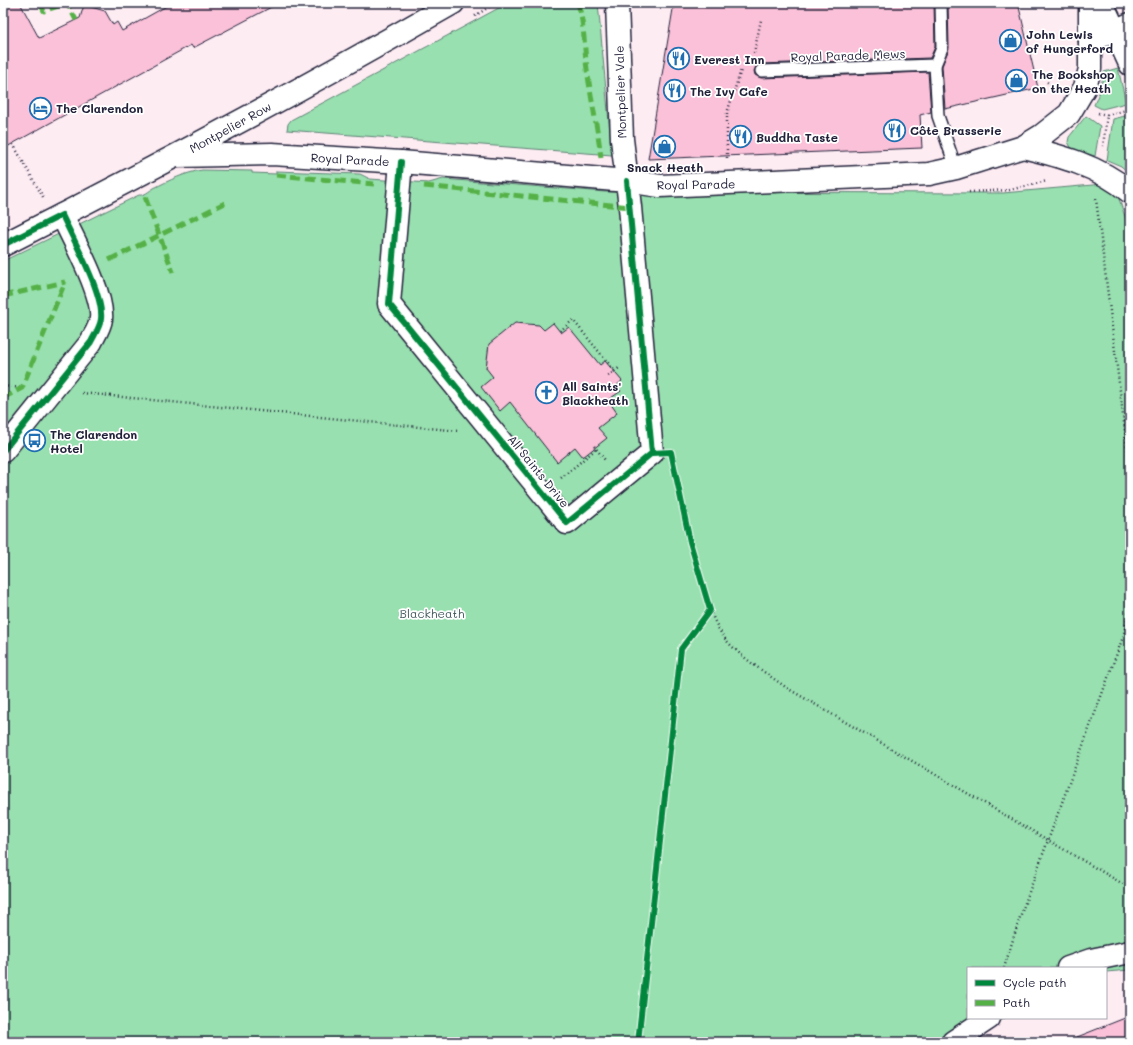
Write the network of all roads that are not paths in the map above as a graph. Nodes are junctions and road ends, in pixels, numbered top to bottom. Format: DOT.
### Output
graph roads {
  1 [pos="453,3"];
  2 [pos="617,3"];
  3 [pos="941,3"];
  4 [pos="1090,3"];
  5 [pos="1102,3"];
  6 [pos="1122,27"];
  7 [pos="1090,41"];
  8 [pos="1130,64"];
  9 [pos="935,65"];
  10 [pos="761,71"];
  11 [pos="1023,146"];
  12 [pos="177,156"];
  13 [pos="401,162"];
  14 [pos="956,168"];
  15 [pos="627,181"];
  16 [pos="1130,192"];
  17 [pos="62,215"];
  18 [pos="3,245"];
  19 [pos="3,450"];
  20 [pos="1130,952"];
  21 [pos="1071,967"];
  22 [pos="988,1019"];
  23 [pos="953,1042"];
  1 -- 12 [label="street, Montpelier Row"];
  2 -- 15 [label="street, Montpelier Vale"];
  3 -- 9 [label="lane"];
  4 -- 7 [label="street, Royal Parade"];
  5 -- 6 [label="street"];
  6 -- 7 [label="street"];
  6 -- 8 [label="street"];
  7 -- 11 [label="street, Royal Parade"];
  9 -- 10 [label="lane, Royal Parade Mews"];
  9 -- 14 [label="lane"];
  11 -- 14 [label="street, Royal Parade"];
  11 -- 16 [label="street"];
  12 -- 13 [label="street, Royal Parade"];
  12 -- 17 [label="street, Montpelier Row"];
  13 -- 15 [label="street, Royal Parade"];
  13 -- 15 [label="street, All Saints Drive"];
  14 -- 15 [label="street, Royal Parade"];
  17 -- 18 [label="street, Montpelier Row"];
  17 -- 19 [label="street"];
  20 -- 21 [label="street"];
  22 -- 23 [label="street"];
}
